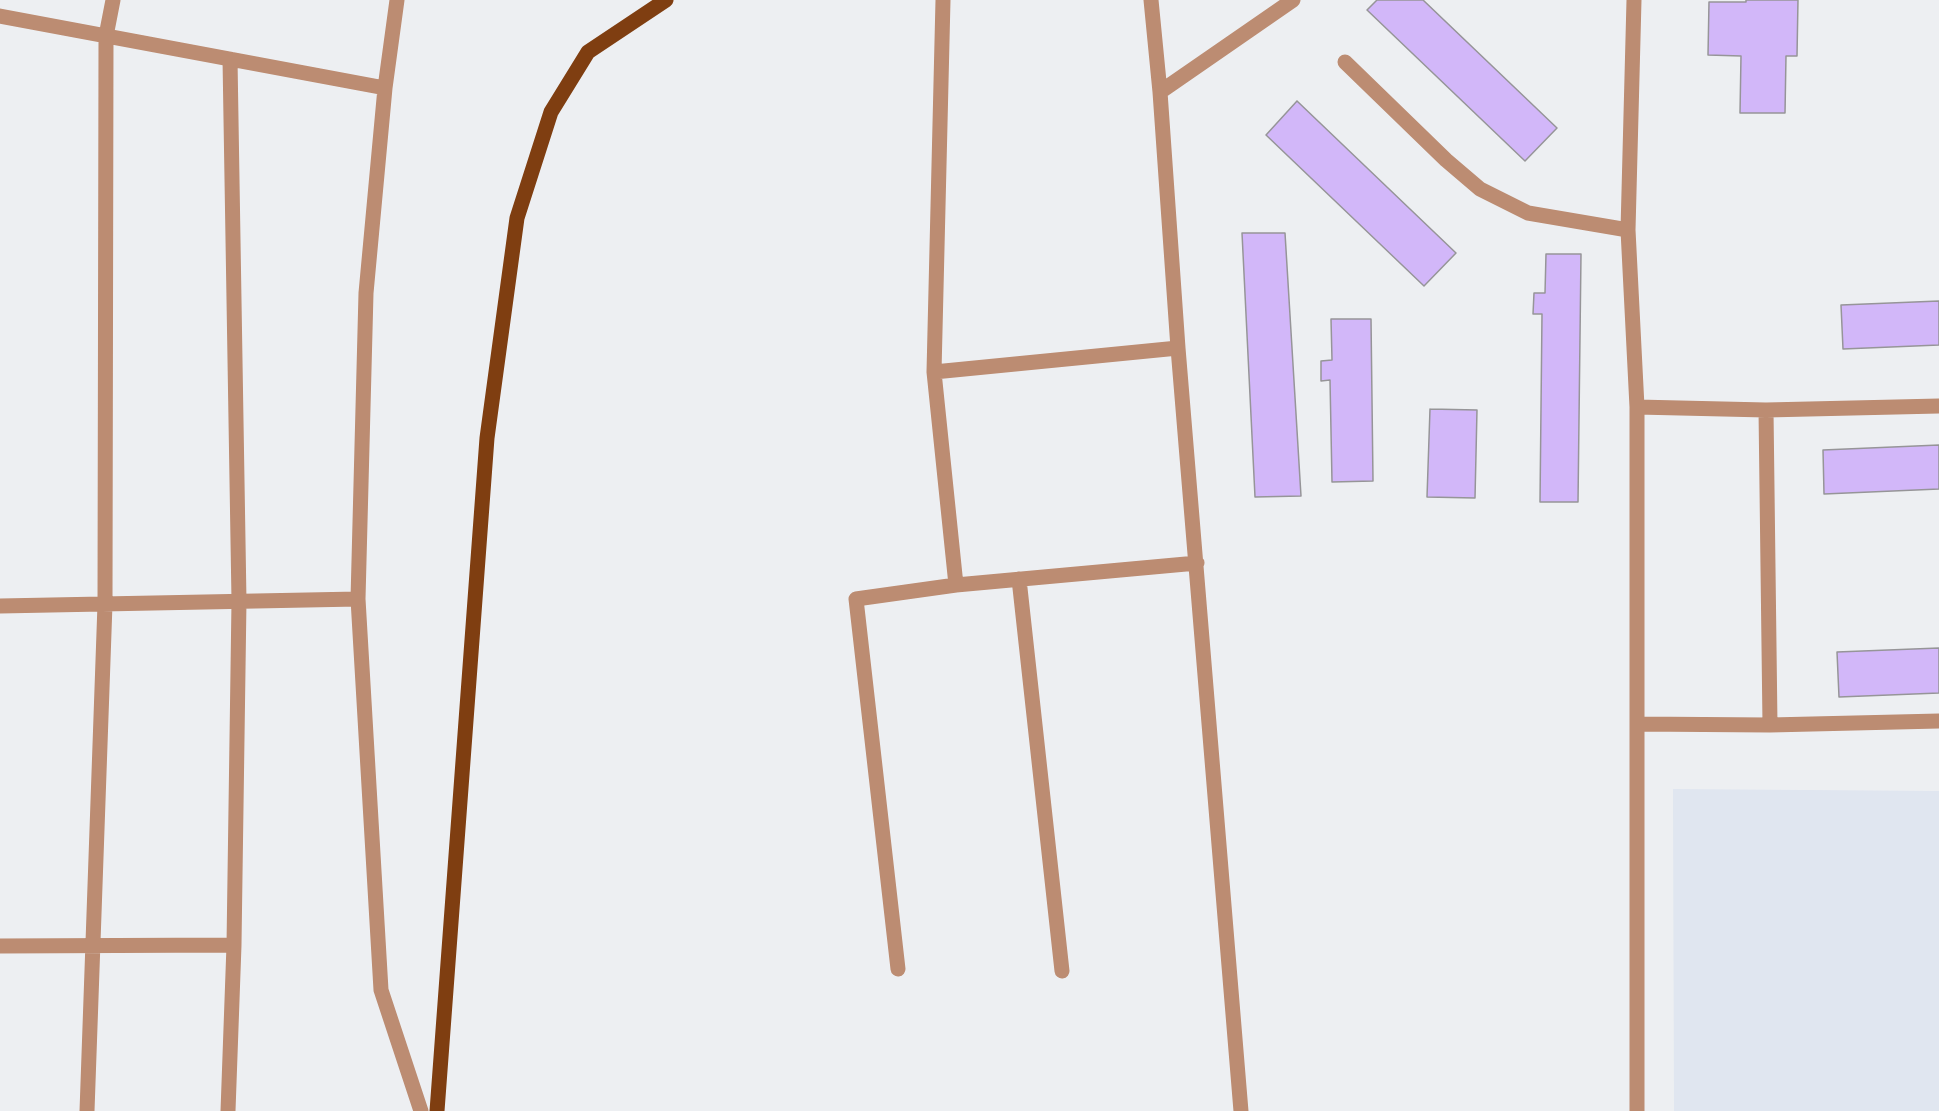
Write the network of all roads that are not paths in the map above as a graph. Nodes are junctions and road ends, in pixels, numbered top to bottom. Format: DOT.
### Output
graph roads {
  1 [pos="113,0"];
  2 [pos="397,0"];
  3 [pos="666,0"];
  4 [pos="943,0"];
  5 [pos="1151,0"];
  6 [pos="1293,0"];
  7 [pos="1634,0"];
  8 [pos="0,16"];
  9 [pos="106,36"];
  10 [pos="230,59"];
  11 [pos="1345,62"];
  12 [pos="386,88"];
  13 [pos="1160,92"];
  14 [pos="1628,230"];
  15 [pos="1179,348"];
  16 [pos="934,372"];
  17 [pos="1939,406"];
  18 [pos="1637,407"];
  19 [pos="1766,410"];
  20 [pos="1197,563"];
  21 [pos="1019,579"];
  22 [pos="956,585"];
  23 [pos="358,599"];
  24 [pos="239,601"];
  25 [pos="105,604"];
  26 [pos="0,606"];
  27 [pos="1939,721"];
  28 [pos="1637,724"];
  29 [pos="1770,725"];
  30 [pos="93,945"];
  31 [pos="234,945"];
  32 [pos="0,946"];
  33 [pos="898,969"];
  34 [pos="1062,971"];
  35 [pos="87,1111"];
  36 [pos="228,1111"];
  37 [pos="421,1111"];
  38 [pos="437,1111"];
  39 [pos="1241,1111"];
  40 [pos="1637,1111"];
  1 -- 9 [label="street"];
  2 -- 12 [label="street"];
  3 -- 38 [label="main road"];
  4 -- 16 [label="street"];
  5 -- 13 [label="street"];
  6 -- 13 [label="street"];
  7 -- 14 [label="street"];
  8 -- 9 [label="street"];
  9 -- 10 [label="street"];
  9 -- 25 [label="street"];
  10 -- 12 [label="street"];
  10 -- 24 [label="street"];
  11 -- 14 [label="street"];
  12 -- 23 [label="street"];
  13 -- 15 [label="street"];
  14 -- 18 [label="street"];
  15 -- 16 [label="street"];
  15 -- 20 [label="street"];
  16 -- 22 [label="street"];
  17 -- 19 [label="street"];
  18 -- 19 [label="street"];
  18 -- 28 [label="street"];
  19 -- 29 [label="street"];
  20 -- 21 [label="street"];
  20 -- 39 [label="street"];
  21 -- 22 [label="street"];
  21 -- 34 [label="street"];
  22 -- 33 [label="street"];
  23 -- 24 [label="street"];
  23 -- 37 [label="street"];
  24 -- 25 [label="street"];
  24 -- 31 [label="street"];
  25 -- 26 [label="street"];
  25 -- 30 [label="street"];
  27 -- 29 [label="street"];
  28 -- 29 [label="street"];
  28 -- 40 [label="street"];
  30 -- 31 [label="street"];
  30 -- 32 [label="street"];
  30 -- 35 [label="street"];
  31 -- 36 [label="street"];
}
